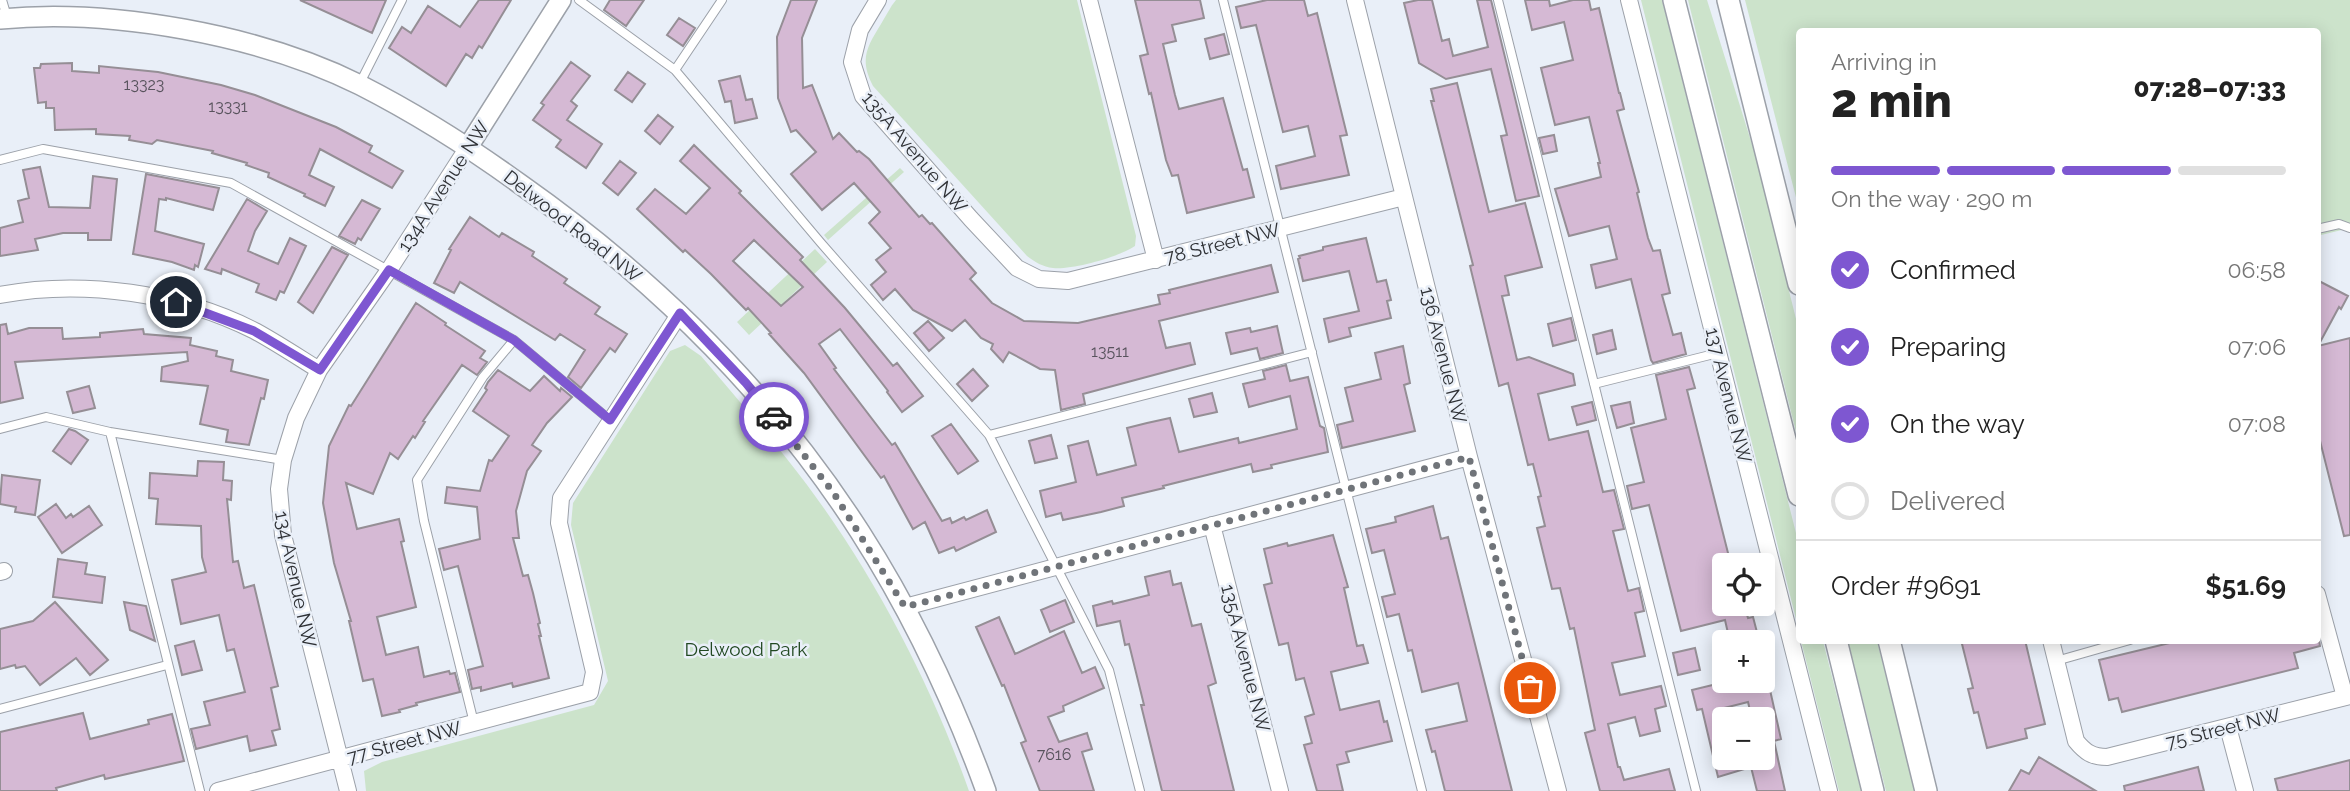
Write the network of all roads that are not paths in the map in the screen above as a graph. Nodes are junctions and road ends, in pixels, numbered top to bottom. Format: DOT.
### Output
graph roads {
  1 [pos="402,0"];
  2 [pos="561,0"];
  3 [pos="579,0"];
  4 [pos="722,0"];
  5 [pos="878,0"];
  6 [pos="1089,0"];
  7 [pos="1223,0"];
  8 [pos="1355,0"];
  9 [pos="1498,0"];
  10 [pos="1629,0"];
  11 [pos="1674,0"];
  12 [pos="1728,0"];
  13 [pos="3,12"];
  14 [pos="675,70"];
  15 [pos="359,85"];
  16 [pos="468,147"];
  17 [pos="0,160"];
  18 [pos="1404,197"];
  19 [pos="1281,228"];
  20 [pos="2321,228"];
  21 [pos="2350,228"];
  22 [pos="1156,260"];
  23 [pos="389,270"];
  24 [pos="1796,272"];
  25 [pos="1040,279"];
  26 [pos="0,295"];
  27 [pos="680,313"];
  28 [pos="514,340"];
  29 [pos="1312,352"];
  30 [pos="1718,353"];
  31 [pos="320,370"];
  32 [pos="1594,384"];
  33 [pos="610,420"];
  34 [pos="0,429"];
  35 [pos="110,432"];
  36 [pos="989,435"];
  37 [pos="1469,457"];
  38 [pos="283,460"];
  39 [pos="1796,483"];
  40 [pos="1346,489"];
  41 [pos="1212,525"];
  42 [pos="1057,566"];
  43 [pos="905,607"];
  44 [pos="2321,607"];
  45 [pos="1837,644"];
  46 [pos="1890,644"];
  47 [pos="2052,644"];
  48 [pos="2116,644"];
  49 [pos="2056,661"];
  50 [pos="167,665"];
  51 [pos="2348,697"];
  52 [pos="0,709"];
  53 [pos="474,723"];
  54 [pos="2228,727"];
  55 [pos="340,759"];
  56 [pos="200,791"];
  57 [pos="218,791"];
  58 [pos="348,791"];
  59 [pos="986,791"];
  60 [pos="1140,791"];
  61 [pos="1280,791"];
  62 [pos="1422,791"];
  63 [pos="1558,791"];
  64 [pos="1696,791"];
  65 [pos="1829,791"];
  66 [pos="1873,791"];
  67 [pos="1926,791"];
  68 [pos="2245,791"];
  1 -- 15 [label="lane"];
  2 -- 16 [label="street, 134A Avenue NW"];
  3 -- 14 [label="lane"];
  4 -- 14 [label="lane"];
  5 -- 25 [label="street, 135A Avenue NW"];
  6 -- 22 [label="street"];
  7 -- 19 [label="lane"];
  8 -- 18 [label="street, 136 Avenue NW"];
  9 -- 32 [label="lane"];
  10 -- 30 [label="street, 137 Avenue NW"];
  11 -- 39 [label="main road"];
  12 -- 24 [label="main road"];
  13 -- 15 [label="street, Delwood Road NW"];
  14 -- 36 [label="lane"];
  15 -- 16 [label="street, Delwood Road NW"];
  16 -- 23 [label="street, 134A Avenue NW"];
  16 -- 27 [label="street, Delwood Road NW"];
  17 -- 23 [label="lane"];
  18 -- 19 [label="street, 78 Street NW"];
  18 -- 37 [label="street, 136 Avenue NW"];
  19 -- 22 [label="street, 78 Street NW"];
  19 -- 29 [label="lane"];
  20 -- 21 [label="lane"];
  22 -- 25 [label="street, 78 Street NW"];
  23 -- 28 [label="lane"];
  23 -- 31 [label="street, 134A Avenue NW"];
  26 -- 31 [label="street"];
  27 -- 33 [label="street"];
  27 -- 43 [label="street, Delwood Road NW"];
  28 -- 33 [label="lane"];
  28 -- 53 [label="lane"];
  29 -- 36 [label="lane"];
  29 -- 40 [label="lane"];
  30 -- 32 [label="lane"];
  30 -- 65 [label="street, 137 Avenue NW"];
  31 -- 38 [label="street, 134 Avenue NW"];
  32 -- 64 [label="lane"];
  33 -- 53 [label="street, 77 Street NW"];
  34 -- 35 [label="lane"];
  35 -- 38 [label="lane"];
  35 -- 50 [label="lane"];
  36 -- 42 [label="lane"];
  37 -- 40 [label="street"];
  37 -- 63 [label="street, 136 Avenue NW"];
  38 -- 55 [label="street, 134 Avenue NW"];
  40 -- 41 [label="street"];
  40 -- 62 [label="lane"];
  41 -- 42 [label="street"];
  41 -- 61 [label="street, 135A Avenue NW"];
  42 -- 43 [label="street"];
  42 -- 60 [label="lane"];
  43 -- 59 [label="street, Delwood Road NW"];
  44 -- 51 [label="street"];
  45 -- 66 [label="main road"];
  46 -- 67 [label="main road"];
  47 -- 49 [label="street"];
  48 -- 49 [label="lane"];
  49 -- 54 [label="street, 75 Street NW"];
  50 -- 52 [label="lane"];
  50 -- 56 [label="lane"];
  51 -- 54 [label="street, 75 Street NW"];
  53 -- 55 [label="street, 77 Street NW"];
  54 -- 68 [label="street"];
  55 -- 57 [label="street, 77 Street NW"];
  55 -- 58 [label="street, 134 Avenue NW"];
}
